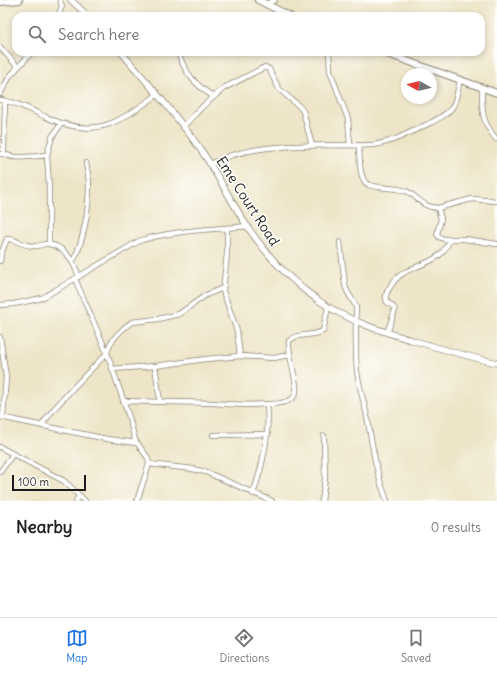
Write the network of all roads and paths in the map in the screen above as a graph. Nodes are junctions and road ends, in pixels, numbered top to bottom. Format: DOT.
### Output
graph roads {
  1 [pos="19,0"];
  2 [pos="60,0"];
  3 [pos="71,0"];
  4 [pos="258,0"];
  5 [pos="275,0"];
  6 [pos="0,2"];
  7 [pos="266,4"];
  8 [pos="60,12"];
  9 [pos="84,12"];
  10 [pos="282,12"];
  11 [pos="0,48"];
  12 [pos="28,56"];
  13 [pos="124,56"];
  14 [pos="179,56"];
  15 [pos="328,56"];
  16 [pos="393,56"];
  17 [pos="18,67"];
  18 [pos="460,80"];
  19 [pos="2,84"];
  20 [pos="482,88"];
  21 [pos="497,93"];
  22 [pos="0,94"];
  23 [pos="157,94"];
  24 [pos="214,97"];
  25 [pos="3,100"];
  26 [pos="61,124"];
  27 [pos="183,127"];
  28 [pos="496,139"];
  29 [pos="350,145"];
  30 [pos="360,145"];
  31 [pos="312,146"];
  32 [pos="2,153"];
  33 [pos="47,155"];
  34 [pos="86,163"];
  35 [pos="210,164"];
  36 [pos="497,201"];
  37 [pos="438,208"];
  38 [pos="248,226"];
  39 [pos="227,228"];
  40 [pos="450,240"];
  41 [pos="340,242"];
  42 [pos="49,244"];
  43 [pos="497,244"];
  44 [pos="1,253"];
  45 [pos="0,261"];
  46 [pos="73,261"];
  47 [pos="77,278"];
  48 [pos="223,288"];
  49 [pos="0,305"];
  50 [pos="328,307"];
  51 [pos="356,322"];
  52 [pos="387,333"];
  53 [pos="0,338"];
  54 [pos="107,353"];
  55 [pos="289,355"];
  56 [pos="240,356"];
  57 [pos="497,363"];
  58 [pos="155,366"];
  59 [pos="112,369"];
  60 [pos="123,401"];
  61 [pos="160,402"];
  62 [pos="267,404"];
  63 [pos="1,417"];
  64 [pos="41,426"];
  65 [pos="268,434"];
  66 [pos="213,435"];
  67 [pos="324,436"];
  68 [pos="137,443"];
  69 [pos="0,447"];
  70 [pos="13,454"];
  71 [pos="150,464"];
  72 [pos="0,472"];
  73 [pos="253,494"];
  74 [pos="79,495"];
  75 [pos="76,501"];
  76 [pos="85,501"];
  77 [pos="137,501"];
  78 [pos="272,501"];
  79 [pos="322,501"];
  80 [pos="387,501"];
  1 -- 6 [label="main road"];
  2 -- 8 [label="street"];
  3 -- 9 [label="street"];
  4 -- 7 [label="main road"];
  5 -- 7 [label="street"];
  7 -- 10 [label="main road"];
  11 -- 17 [label="street"];
  12 -- 17 [label="street"];
  13 -- 23 [label="street, Eme Court Road"];
  14 -- 24 [label="street"];
  15 -- 29 [label="street"];
  16 -- 18 [label="main road"];
  17 -- 19 [label="street"];
  18 -- 20 [label="main road"];
  18 -- 30 [label="street"];
  19 -- 22 [label="street"];
  20 -- 21 [label="main road"];
  20 -- 28 [label="street"];
  23 -- 26 [label="street"];
  23 -- 27 [label="street, Eme Court Road"];
  24 -- 27 [label="street"];
  24 -- 31 [label="street"];
  25 -- 26 [label="street"];
  25 -- 32 [label="street"];
  26 -- 33 [label="street"];
  27 -- 35 [label="street, Eme Court Road"];
  29 -- 30 [label="street"];
  29 -- 31 [label="street"];
  30 -- 37 [label="street"];
  31 -- 35 [label="street"];
  32 -- 33 [label="street"];
  33 -- 42 [label="street"];
  34 -- 46 [label="street"];
  35 -- 38 [label="street, Eme Court Road"];
  36 -- 37 [label="street"];
  37 -- 40 [label="street"];
  38 -- 39 [label="street"];
  38 -- 50 [label="street, Eme Court Road"];
  39 -- 47 [label="street"];
  39 -- 48 [label="street"];
  40 -- 43 [label="street"];
  40 -- 52 [label="street"];
  41 -- 51 [label="street"];
  42 -- 44 [label="street"];
  42 -- 46 [label="street"];
  44 -- 45 [label="street"];
  46 -- 47 [label="street"];
  47 -- 49 [label="street"];
  47 -- 54 [label="street"];
  48 -- 54 [label="street"];
  48 -- 56 [label="street"];
  50 -- 51 [label="street, Eme Court Road"];
  50 -- 55 [label="street"];
  51 -- 52 [label="street, Eme Court Road"];
  51 -- 80 [label="street"];
  52 -- 57 [label="street, Eme Court Road"];
  53 -- 63 [label="street"];
  54 -- 59 [label="street"];
  54 -- 64 [label="street"];
  55 -- 56 [label="street"];
  55 -- 62 [label="street"];
  56 -- 58 [label="street"];
  58 -- 59 [label="street"];
  58 -- 61 [label="street"];
  59 -- 60 [label="street"];
  60 -- 61 [label="street"];
  60 -- 68 [label="street"];
  61 -- 62 [label="street"];
  62 -- 65 [label="street"];
  63 -- 64 [label="street"];
  64 -- 68 [label="street"];
  65 -- 66 [label="street"];
  65 -- 73 [label="street"];
  67 -- 79 [label="street"];
  68 -- 71 [label="street"];
  69 -- 70 [label="street"];
  70 -- 72 [label="street"];
  70 -- 74 [label="street"];
  71 -- 73 [label="street"];
  71 -- 77 [label="street"];
  73 -- 78 [label="street"];
  74 -- 75 [label="street"];
  74 -- 76 [label="street"];
}
